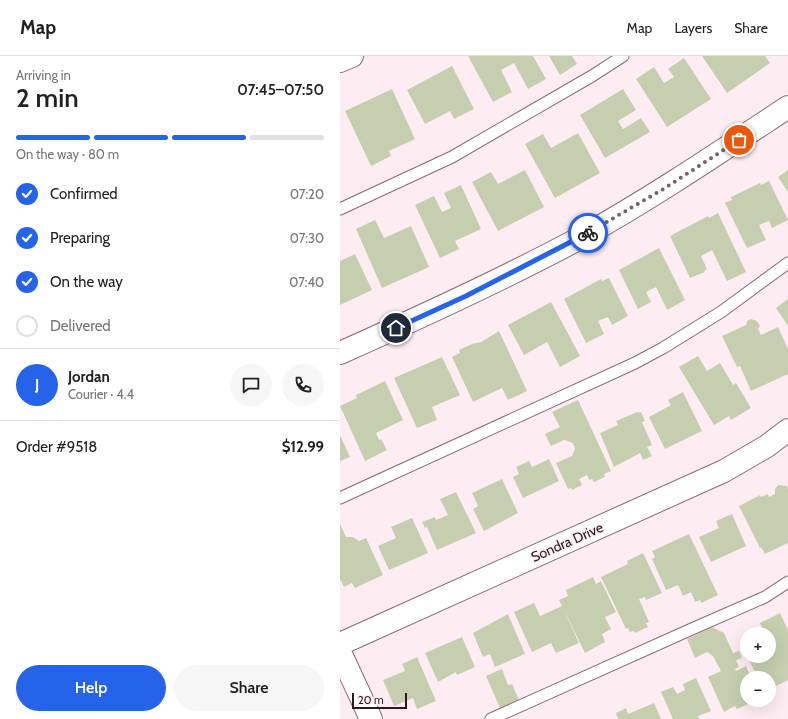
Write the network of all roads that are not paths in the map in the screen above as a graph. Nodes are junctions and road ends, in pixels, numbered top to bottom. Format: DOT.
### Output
graph roads {
  1 [pos="352,56"];
  2 [pos="623,56"];
  3 [pos="340,62"];
  4 [pos="788,107"];
  5 [pos="340,209"];
  6 [pos="788,263"];
  7 [pos="340,353"];
  8 [pos="788,430"];
  9 [pos="340,498"];
  10 [pos="788,582"];
  11 [pos="340,644"];
  12 [pos="340,652"];
  13 [pos="371,719"];
  14 [pos="491,719"];
  1 -- 3 [label="street"];
  2 -- 5 [label="lane"];
  4 -- 7 [label="street"];
  6 -- 9 [label="lane"];
  8 -- 11 [label="street, Sondra Drive"];
  10 -- 14 [label="lane"];
  12 -- 13 [label="street"];
}
